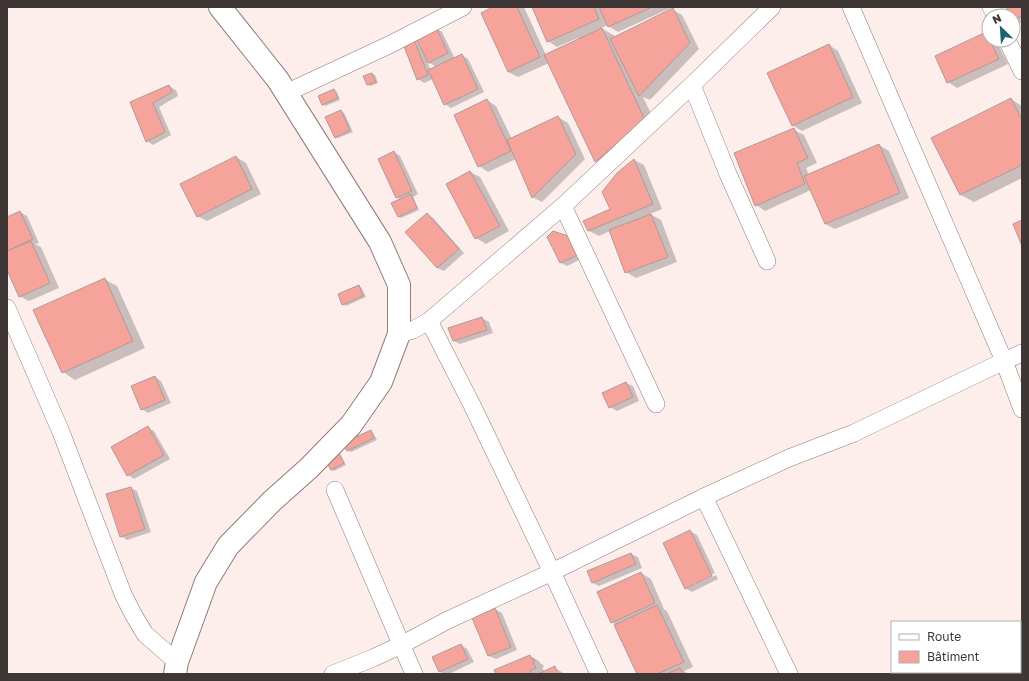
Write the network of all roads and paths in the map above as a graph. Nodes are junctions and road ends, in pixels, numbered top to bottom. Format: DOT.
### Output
graph roads {
  1 [pos="220,7"];
  2 [pos="772,7"];
  3 [pos="851,7"];
  4 [pos="459,8"];
  5 [pos="1011,48"];
  6 [pos="1022,71"];
  7 [pos="692,85"];
  8 [pos="286,93"];
  9 [pos="563,206"];
  10 [pos="767,261"];
  11 [pos="7,308"];
  12 [pos="429,321"];
  13 [pos="399,334"];
  14 [pos="1022,354"];
  15 [pos="1004,361"];
  16 [pos="656,404"];
  17 [pos="1022,408"];
  18 [pos="335,490"];
  19 [pos="704,498"];
  20 [pos="552,572"];
  21 [pos="401,645"];
  22 [pos="176,668"];
  23 [pos="333,674"];
  24 [pos="414,674"];
  25 [pos="599,674"];
  26 [pos="789,674"];
  1 -- 8 [label="main road"];
  2 -- 7 [label="street"];
  3 -- 15 [label="street"];
  4 -- 8 [label="street"];
  5 -- 6 [label="street"];
  7 -- 9 [label="street"];
  7 -- 10 [label="street"];
  8 -- 13 [label="main road"];
  9 -- 12 [label="street"];
  9 -- 16 [label="street"];
  11 -- 22 [label="street"];
  12 -- 13 [label="street"];
  12 -- 20 [label="street"];
  13 -- 22 [label="main road"];
  14 -- 15 [label="street"];
  15 -- 17 [label="street"];
  15 -- 19 [label="street"];
  18 -- 21 [label="street"];
  19 -- 20 [label="street"];
  19 -- 26 [label="street"];
  20 -- 21 [label="street"];
  20 -- 25 [label="street"];
  21 -- 23 [label="street"];
  21 -- 24 [label="street"];
}
